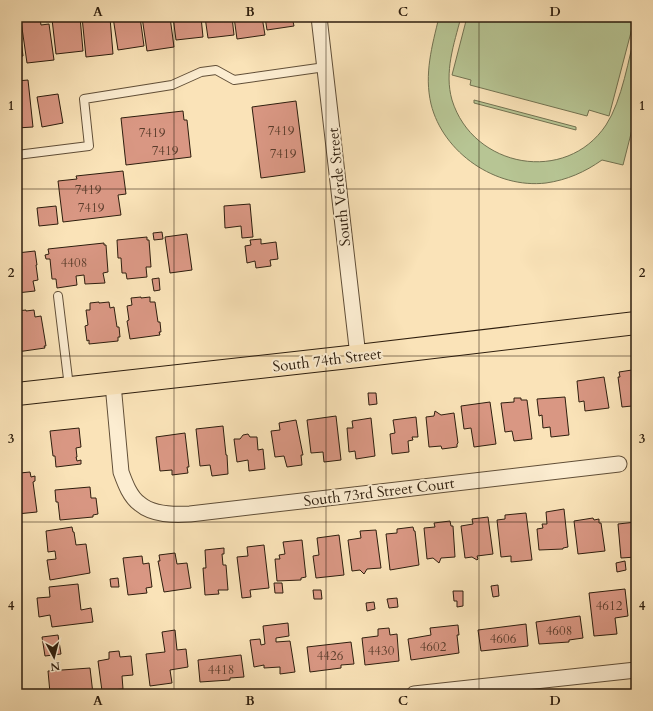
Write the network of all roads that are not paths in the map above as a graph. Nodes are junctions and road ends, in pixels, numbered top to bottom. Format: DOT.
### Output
graph roads {
  1 [pos="319,17"];
  2 [pos="325,68"];
  3 [pos="17,155"];
  4 [pos="58,296"];
  5 [pos="636,323"];
  6 [pos="358,356"];
  7 [pos="113,384"];
  8 [pos="69,389"];
  9 [pos="17,394"];
  10 [pos="619,464"];
  11 [pos="636,670"];
  12 [pos="414,694"];
  1 -- 2 [label="street, South Verde Street"];
  2 -- 3 [label="lane"];
  2 -- 6 [label="street, South Verde Street"];
  4 -- 8 [label="lane"];
  5 -- 6 [label="main road, South 74th Street"];
  6 -- 7 [label="main road, South 74th Street"];
  7 -- 8 [label="main road, South 74th Street"];
  7 -- 10 [label="street, South 73rd Street Court"];
  8 -- 9 [label="main road, South 74th Street"];
  11 -- 12 [label="street"];
}
